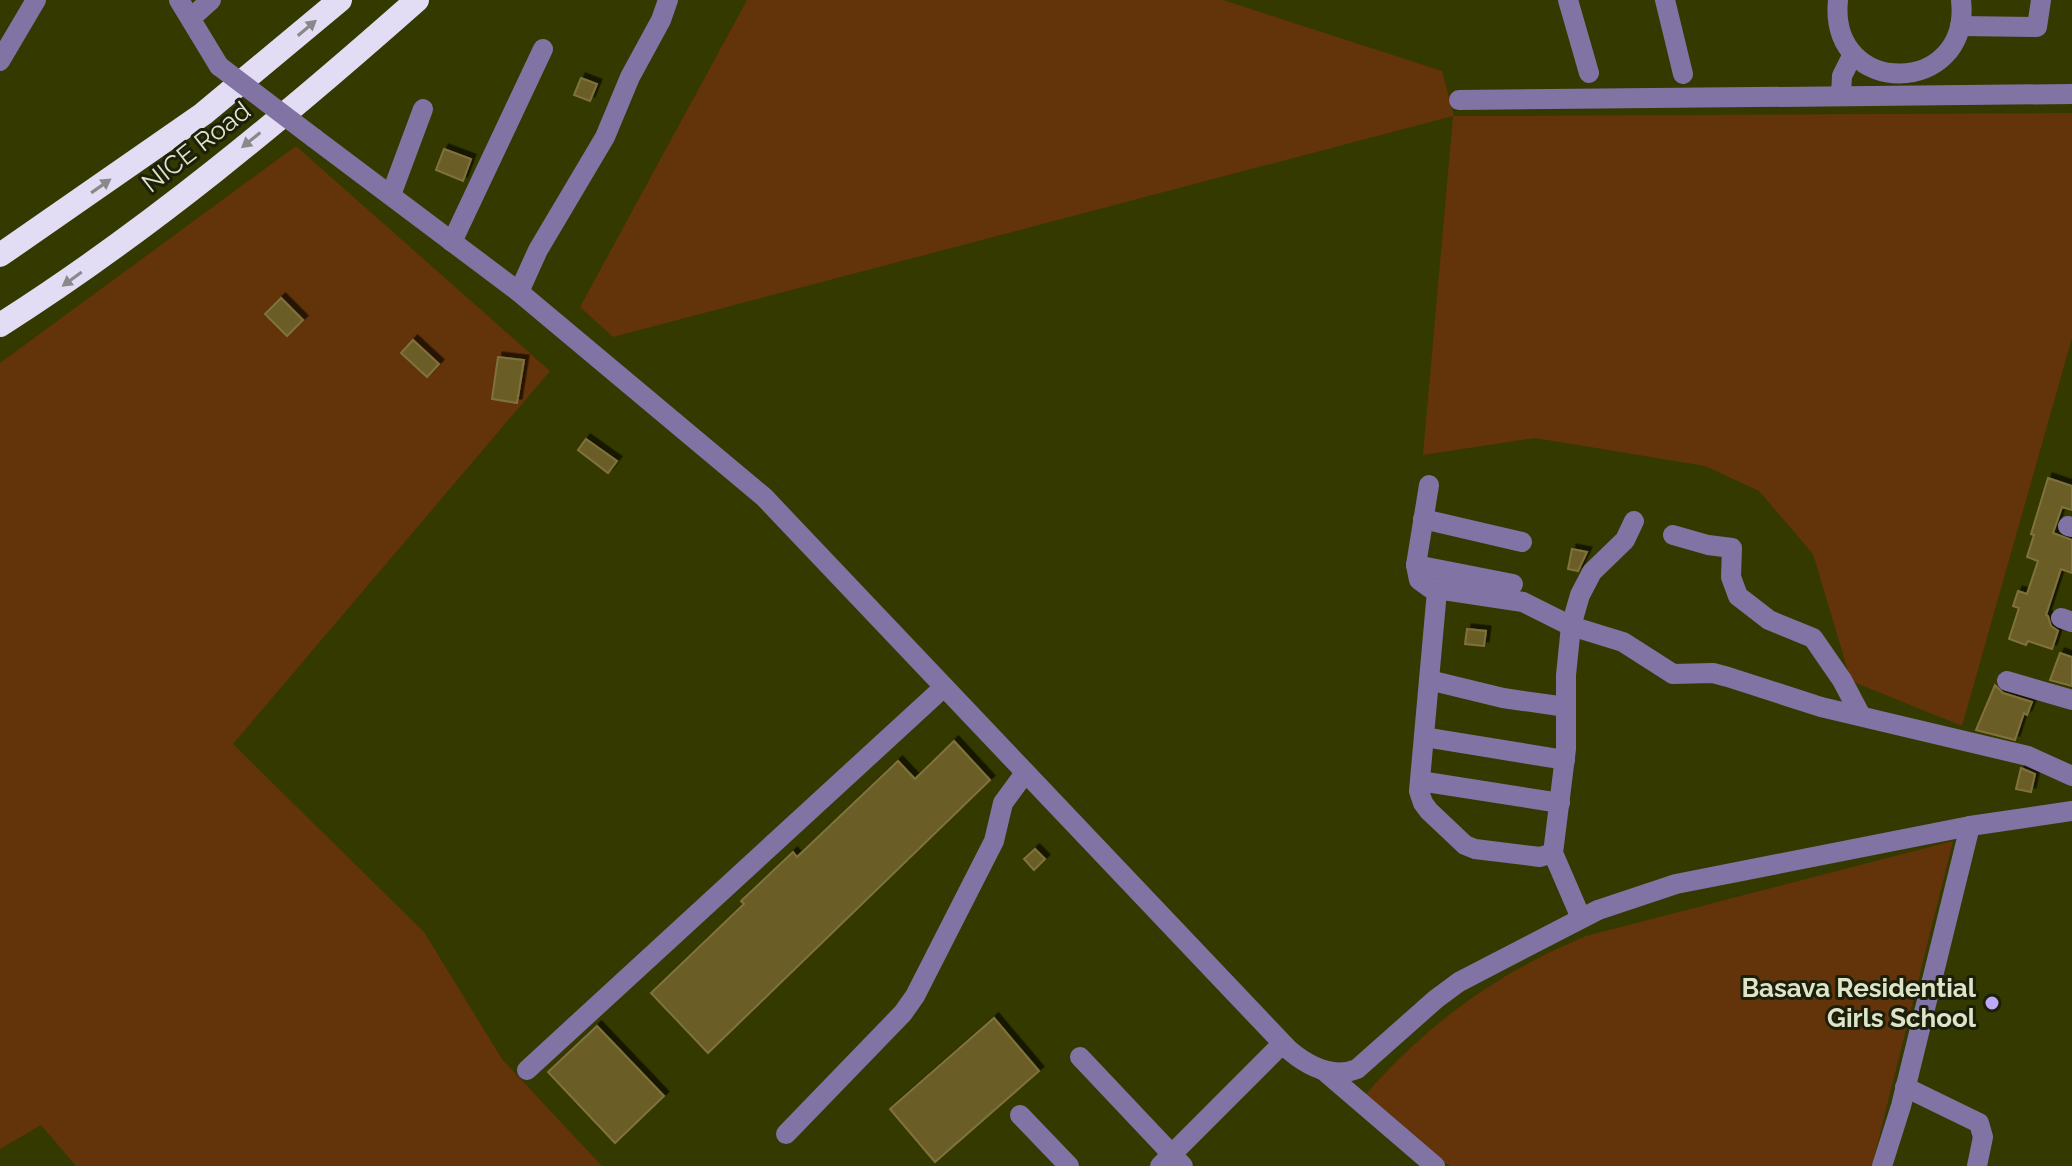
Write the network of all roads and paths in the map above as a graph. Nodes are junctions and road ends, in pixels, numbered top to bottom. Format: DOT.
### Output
graph roads {
  1 [pos="36,0"];
  2 [pos="179,0"];
  3 [pos="211,0"];
  4 [pos="340,0"];
  5 [pos="417,0"];
  6 [pos="668,0"];
  7 [pos="1568,0"];
  8 [pos="1665,0"];
  9 [pos="1838,0"];
  10 [pos="1961,0"];
  11 [pos="2041,0"];
  12 [pos="2053,0"];
  13 [pos="191,18"];
  14 [pos="1960,26"];
  15 [pos="2037,27"];
  16 [pos="543,49"];
  17 [pos="1853,54"];
  18 [pos="1939,60"];
  19 [pos="0,61"];
  20 [pos="1589,73"];
  21 [pos="1683,74"];
  22 [pos="2072,94"];
  23 [pos="1841,95"];
  24 [pos="1943,95"];
  25 [pos="1459,100"];
  26 [pos="423,109"];
  27 [pos="391,195"];
  28 [pos="452,242"];
  29 [pos="0,255"];
  30 [pos="519,292"];
  31 [pos="0,325"];
  32 [pos="1429,485"];
  33 [pos="1423,519"];
  34 [pos="1634,521"];
  35 [pos="1673,535"];
  36 [pos="1522,542"];
  37 [pos="1416,565"];
  38 [pos="1513,584"];
  39 [pos="1437,591"];
  40 [pos="1571,626"];
  41 [pos="1429,680"];
  42 [pos="2007,681"];
  43 [pos="944,687"];
  44 [pos="2072,700"];
  45 [pos="1566,707"];
  46 [pos="1861,716"];
  47 [pos="1424,737"];
  48 [pos="1565,760"];
  49 [pos="1025,773"];
  50 [pos="2072,776"];
  51 [pos="1420,781"];
  52 [pos="1560,803"];
  53 [pos="2072,811"];
  54 [pos="1970,826"];
  55 [pos="1553,853"];
  56 [pos="1581,918"];
  57 [pos="1282,1044"];
  58 [pos="1080,1057"];
  59 [pos="527,1070"];
  60 [pos="1323,1070"];
  61 [pos="1905,1087"];
  62 [pos="1020,1115"];
  63 [pos="786,1134"];
  64 [pos="1172,1162"];
  65 [pos="1069,1166"];
  66 [pos="1435,1166"];
  67 [pos="1882,1166"];
  68 [pos="1977,1166"];
  1 -- 19 [label="street"];
  2 -- 13 [label="street"];
  3 -- 13 [label="street"];
  29 -- 4 [label="highway, NICE Road, one-way"];
  5 -- 31 [label="highway, NICE Road, one-way"];
  6 -- 30 [label="street"];
  7 -- 20 [label="street"];
  8 -- 21 [label="street"];
  9 -- 17 [label="street"];
  10 -- 14 [label="street"];
  11 -- 15 [label="street"];
  12 -- 15 [label="street"];
  13 -- 27 [label="street, bridge"];
  14 -- 15 [label="street"];
  14 -- 18 [label="street"];
  16 -- 28 [label="street"];
  17 -- 18 [label="street"];
  17 -- 23 [label="street"];
  18 -- 24 [label="street"];
  22 -- 24 [label="street"];
  23 -- 24 [label="street"];
  23 -- 25 [label="street"];
  26 -- 27 [label="street"];
  27 -- 28 [label="street"];
  28 -- 30 [label="street"];
  30 -- 43 [label="street"];
  32 -- 33 [label="street"];
  33 -- 36 [label="street"];
  33 -- 37 [label="street"];
  34 -- 40 [label="street"];
  35 -- 46 [label="street"];
  37 -- 38 [label="street"];
  37 -- 39 [label="street"];
  39 -- 40 [label="street"];
  39 -- 41 [label="street"];
  40 -- 45 [label="street"];
  40 -- 46 [label="street"];
  41 -- 45 [label="street"];
  41 -- 47 [label="street"];
  42 -- 44 [label="street"];
  43 -- 49 [label="street"];
  43 -- 59 [label="street"];
  45 -- 48 [label="street"];
  46 -- 50 [label="street"];
  47 -- 48 [label="street"];
  47 -- 51 [label="street"];
  48 -- 52 [label="street"];
  49 -- 57 [label="street"];
  49 -- 63 [label="street"];
  51 -- 52 [label="street"];
  51 -- 55 [label="street"];
  52 -- 55 [label="street"];
  53 -- 54 [label="street"];
  54 -- 56 [label="street"];
  54 -- 61 [label="street"];
  55 -- 56 [label="street"];
  56 -- 60 [label="street"];
  57 -- 60 [label="street"];
  57 -- 64 [label="street"];
  58 -- 64 [label="street"];
  60 -- 66 [label="street"];
  61 -- 67 [label="street"];
  61 -- 68 [label="street"];
  62 -- 65 [label="street"];
}
